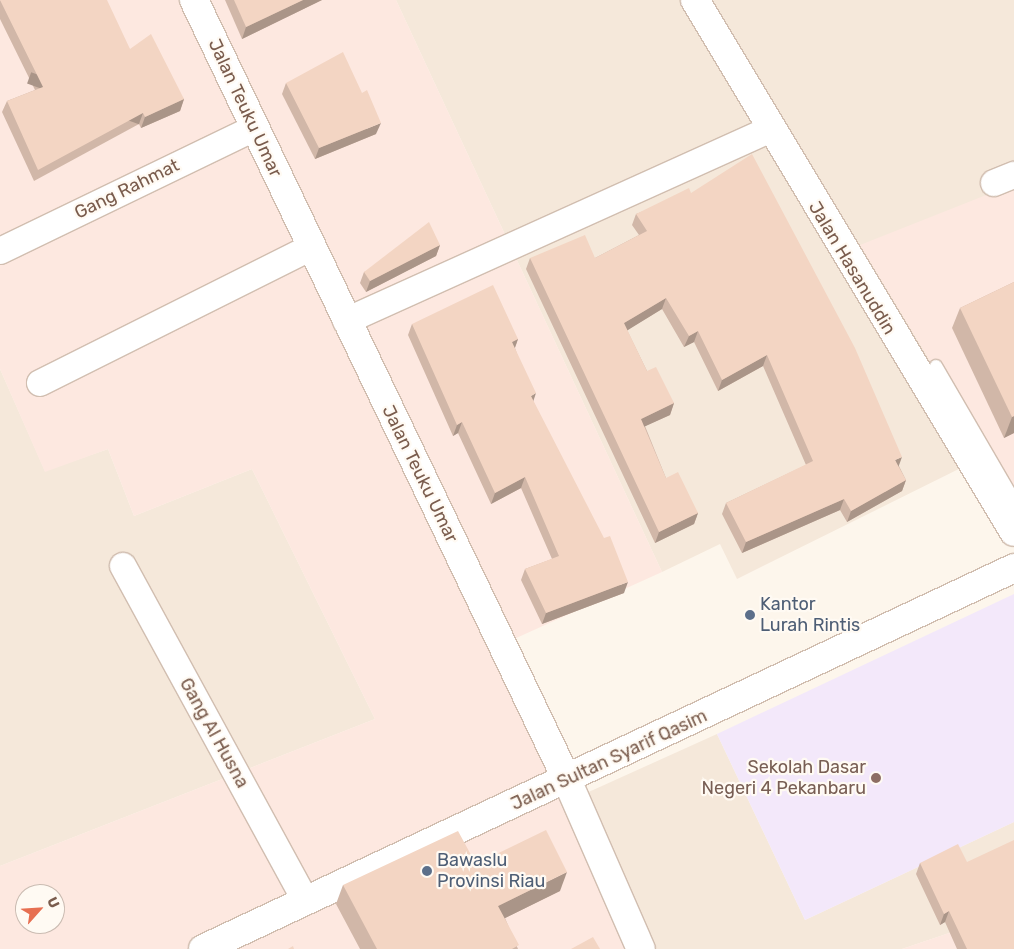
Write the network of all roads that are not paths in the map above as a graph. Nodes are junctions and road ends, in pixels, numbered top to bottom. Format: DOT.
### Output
graph roads {
  1 [pos="194,0"];
  2 [pos="695,0"];
  3 [pos="255,128"];
  4 [pos="769,130"];
  5 [pos="311,247"];
  6 [pos="0,251"];
  7 [pos="346,321"];
  8 [pos="936,366"];
  9 [pos="40,383"];
  10 [pos="1014,500"];
  11 [pos="1014,532"];
  12 [pos="123,566"];
  13 [pos="1014,568"];
  14 [pos="568,780"];
  15 [pos="306,901"];
  16 [pos="203,949"];
  17 [pos="641,949"];
  1 -- 3 [label="street, Jalan Teuku Umar"];
  2 -- 4 [label="street, Jalan Hasanuddin"];
  3 -- 5 [label="street, Jalan Teuku Umar"];
  3 -- 6 [label="street, Gang Rahmat"];
  4 -- 7 [label="street"];
  4 -- 11 [label="street, Jalan Hasanuddin"];
  5 -- 7 [label="street, Jalan Teuku Umar"];
  5 -- 9 [label="street"];
  7 -- 14 [label="street, Jalan Teuku Umar"];
  8 -- 10 [label="lane"];
  12 -- 15 [label="street, Gang Al Husna"];
  13 -- 14 [label="street, Jalan Sultan Syarif Qasim"];
  14 -- 15 [label="street, Jalan Sultan Syarif Qasim"];
  14 -- 17 [label="street, Jalan Teuku Umar"];
  15 -- 16 [label="street, Jalan Sultan Syarif Qasim"];
}
